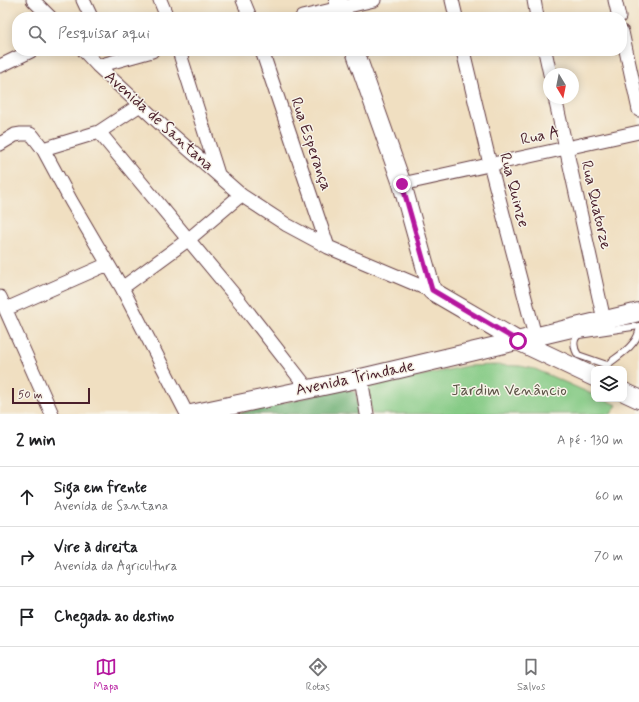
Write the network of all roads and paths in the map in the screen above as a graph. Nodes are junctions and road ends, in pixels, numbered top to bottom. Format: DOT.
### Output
graph roads {
  1 [pos="33,0"];
  2 [pos="83,0"];
  3 [pos="160,0"];
  4 [pos="244,0"];
  5 [pos="374,0"];
  6 [pos="452,0"];
  7 [pos="534,0"];
  8 [pos="615,0"];
  9 [pos="341,8"];
  10 [pos="45,12"];
  11 [pos="89,12"];
  12 [pos="165,12"];
  13 [pos="248,12"];
  14 [pos="324,12"];
  15 [pos="455,12"];
  16 [pos="536,12"];
  17 [pos="618,12"];
  18 [pos="627,55"];
  19 [pos="21,56"];
  20 [pos="89,56"];
  21 [pos="134,56"];
  22 [pos="181,56"];
  23 [pos="264,56"];
  24 [pos="358,56"];
  25 [pos="464,56"];
  26 [pos="546,56"];
  27 [pos="0,66"];
  28 [pos="98,66"];
  29 [pos="549,68"];
  30 [pos="556,104"];
  31 [pos="140,105"];
  32 [pos="639,110"];
  33 [pos="99,132"];
  34 [pos="639,132"];
  35 [pos="0,144"];
  36 [pos="566,148"];
  37 [pos="43,150"];
  38 [pos="490,164"];
  39 [pos="218,174"];
  40 [pos="402,184"];
  41 [pos="241,195"];
  42 [pos="188,238"];
  43 [pos="328,247"];
  44 [pos="108,264"];
  45 [pos="122,288"];
  46 [pos="432,290"];
  47 [pos="0,297"];
  48 [pos="6,309"];
  49 [pos="639,312"];
  50 [pos="604,320"];
  51 [pos="639,326"];
  52 [pos="639,331"];
  53 [pos="527,339"];
  54 [pos="592,366"];
  55 [pos="596,366"];
  56 [pos="607,366"];
  57 [pos="360,378"];
  58 [pos="308,389"];
  59 [pos="627,393"];
  60 [pos="639,399"];
  61 [pos="52,414"];
  62 [pos="187,414"];
  63 [pos="191,414"];
  64 [pos="367,414"];
  1 -- 10 [label="street"];
  2 -- 11 [label="street"];
  3 -- 12 [label="street"];
  4 -- 13 [label="street"];
  5 -- 9 [label="street"];
  6 -- 15 [label="street"];
  7 -- 16 [label="street"];
  8 -- 17 [label="street"];
  9 -- 14 [label="street"];
  18 -- 32 [label="street"];
  19 -- 27 [label="street"];
  20 -- 28 [label="street, Avenida de Santana"];
  21 -- 28 [label="street"];
  22 -- 39 [label="street, Avenida de Santana"];
  23 -- 43 [label="street, Rua Esperança"];
  24 -- 40 [label="main road"];
  25 -- 38 [label="street, Rua Quinze"];
  26 -- 29 [label="street"];
  28 -- 31 [label="street, Avenida de Santana"];
  30 -- 36 [label="street, Rua Quatorze"];
  31 -- 33 [label="street"];
  31 -- 39 [label="street, Avenida de Santana"];
  33 -- 37 [label="street"];
  33 -- 42 [label="street"];
  34 -- 36 [label="street, Rua A"];
  35 -- 37 [label="street"];
  36 -- 38 [label="street, Rua A"];
  36 -- 50 [label="street, Rua Quatorze"];
  37 -- 44 [label="street"];
  38 -- 40 [label="street, Rua A"];
  38 -- 53 [label="street, Rua Quinze"];
  39 -- 41 [label="street, Avenida de Santana"];
  40 -- 46 [label="main road"];
  41 -- 42 [label="street"];
  41 -- 43 [label="street, Avenida de Santana"];
  42 -- 45 [label="street"];
  42 -- 58 [label="street"];
  43 -- 46 [label="street, Avenida de Santana"];
  44 -- 45 [label="street"];
  44 -- 48 [label="street"];
  45 -- 62 [label="street"];
  46 -- 53 [label="main road, Avenida de Santana"];
  47 -- 48 [label="street"];
  48 -- 61 [label="street"];
  49 -- 50 [label="main road, Avenida Trindade"];
  50 -- 53 [label="main road, Avenida Trindade"];
  51 -- 55 [label="lane"];
  52 -- 56 [label="lane"];
  53 -- 54 [label="main road, Avenida de Santana"];
  53 -- 57 [label="main road, Avenida Trindade"];
  57 -- 58 [label="main road, Avenida Trindade"];
  57 -- 64 [label="street"];
  58 -- 63 [label="main road, Avenida Trindade"];
  59 -- 60 [label="main road"];
}
